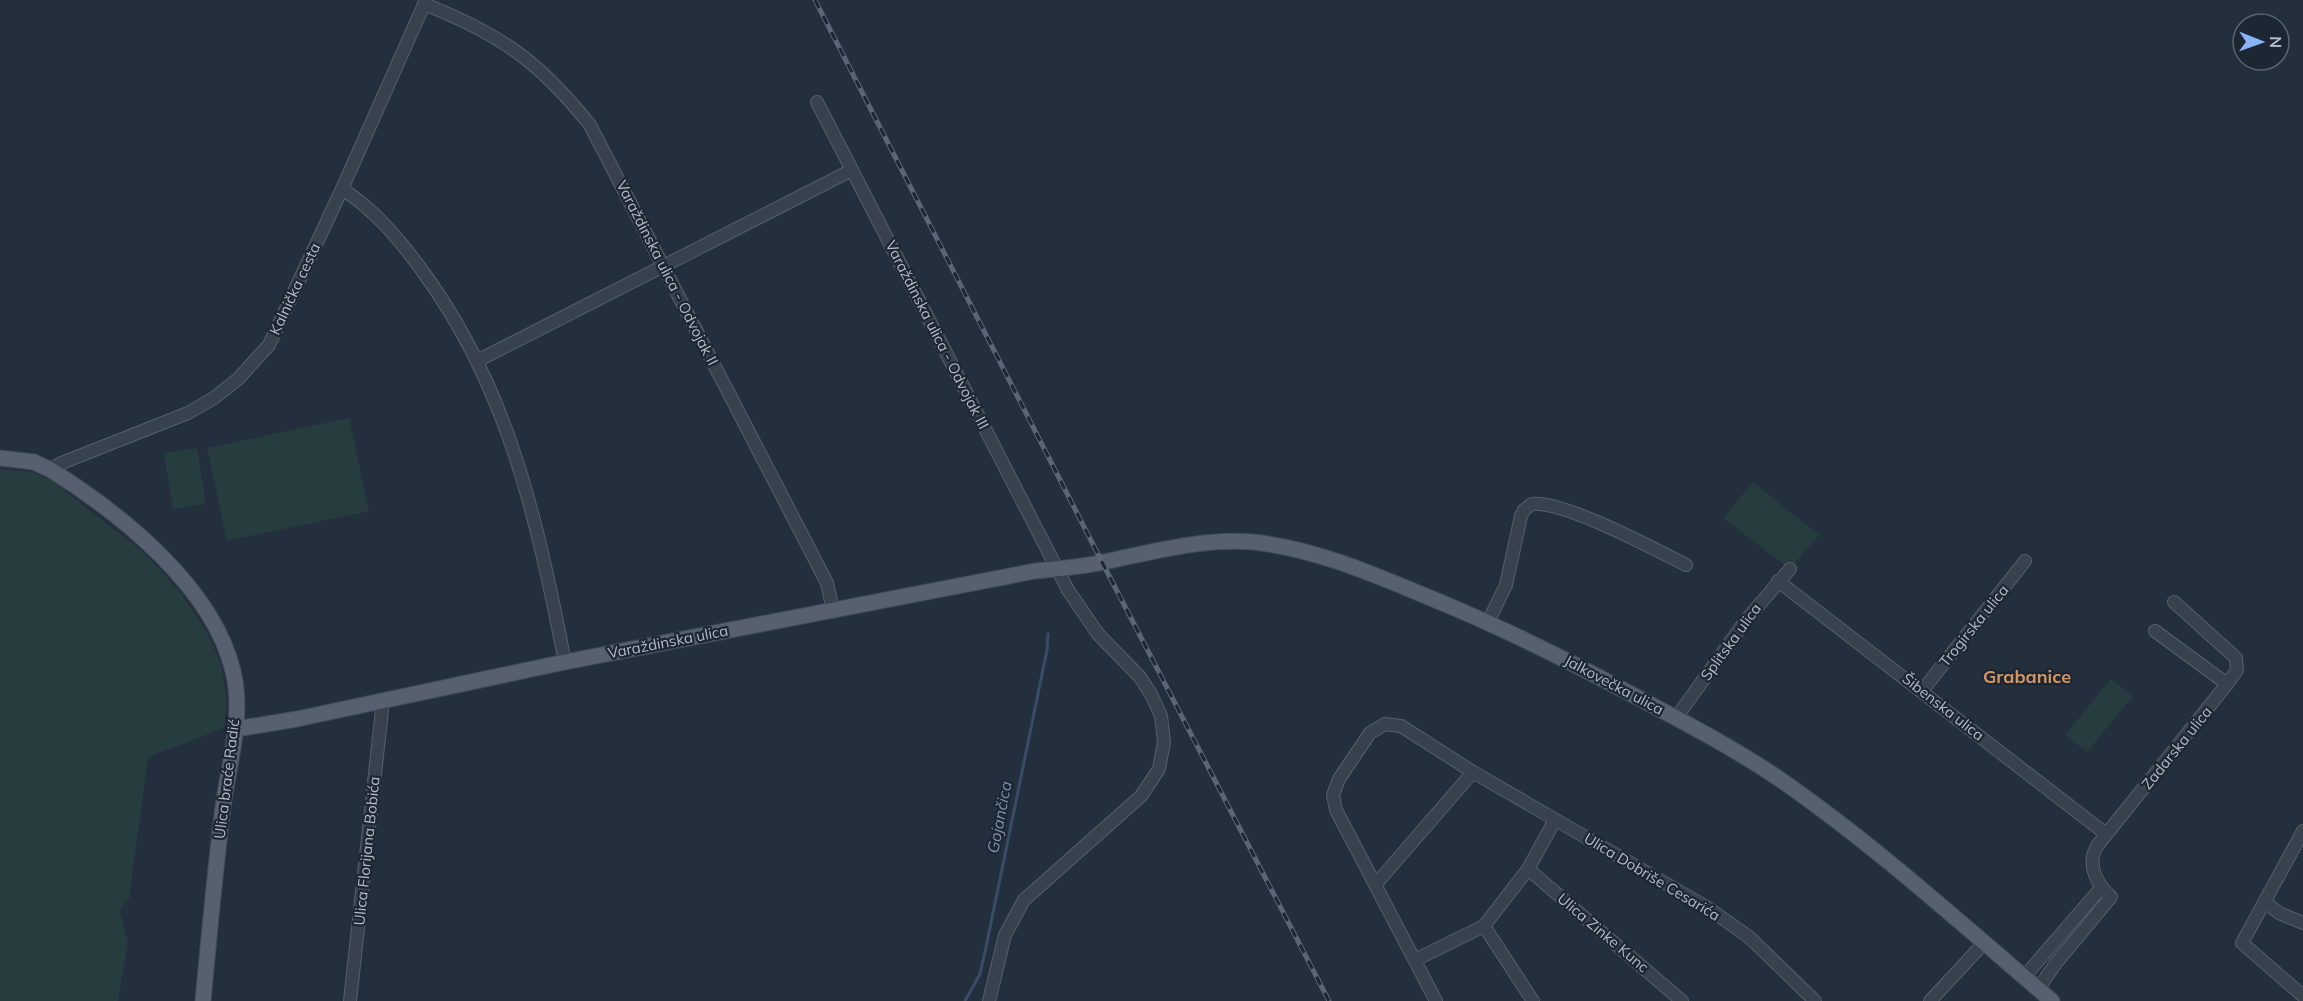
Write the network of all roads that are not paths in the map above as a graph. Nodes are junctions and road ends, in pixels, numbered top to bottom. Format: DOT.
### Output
graph roads {
  1 [pos="425,2"];
  2 [pos="817,102"];
  3 [pos="852,170"];
  4 [pos="342,189"];
  5 [pos="663,266"];
  6 [pos="477,361"];
  7 [pos="0,458"];
  8 [pos="51,470"];
  9 [pos="2025,561"];
  10 [pos="1102,562"];
  11 [pos="1686,565"];
  12 [pos="1058,569"];
  13 [pos="1790,569"];
  14 [pos="1778,581"];
  15 [pos="2174,603"];
  16 [pos="833,610"];
  17 [pos="1488,622"];
  18 [pos="2155,631"];
  19 [pos="564,662"];
  20 [pos="2227,684"];
  21 [pos="1922,691"];
  22 [pos="383,701"];
  23 [pos="1676,718"];
  24 [pos="236,729"];
  25 [pos="1473,772"];
  26 [pos="1555,820"];
  27 [pos="2303,831"];
  28 [pos="2106,834"];
  29 [pos="1528,869"];
  30 [pos="1376,884"];
  31 [pos="2101,888"];
  32 [pos="2265,902"];
  33 [pos="2303,923"];
  34 [pos="1484,926"];
  35 [pos="1984,943"];
  36 [pos="1415,960"];
  37 [pos="2024,977"];
  38 [pos="2038,989"];
  39 [pos="2303,996"];
  40 [pos="1678,1000"];
  41 [pos="203,1001"];
  42 [pos="350,1001"];
  43 [pos="989,1001"];
  44 [pos="1436,1001"];
  45 [pos="1533,1001"];
  46 [pos="1815,1001"];
  47 [pos="1930,1001"];
  48 [pos="2052,1001"];
  1 -- 4 [label="street, Kalnička cesta"];
  1 -- 5 [label="street, Varaždinska ulica - Odvojak II"];
  2 -- 3 [label="street, Varaždinska ulica - Odvojak III"];
  3 -- 5 [label="street"];
  3 -- 12 [label="street, Varaždinska ulica - Odvojak III"];
  4 -- 6 [label="street"];
  4 -- 8 [label="street, Kalnička cesta"];
  5 -- 6 [label="street"];
  5 -- 16 [label="street, Varaždinska ulica - Odvojak II"];
  6 -- 19 [label="street"];
  7 -- 8 [label="main road, Ulica braće Radić"];
  8 -- 24 [label="main road, Ulica braće Radić"];
  9 -- 21 [label="street, Trogirska ulica"];
  10 -- 12 [label="main road, Varaždinska ulica"];
  10 -- 17 [label="main road, Jalkovečka ulica"];
  11 -- 17 [label="street"];
  12 -- 16 [label="main road, Varaždinska ulica"];
  12 -- 43 [label="street, Varaždinska ulica - Odvojak III"];
  13 -- 14 [label="street, Splitska ulica"];
  14 -- 21 [label="street, Šibenska ulica"];
  14 -- 23 [label="street, Splitska ulica"];
  15 -- 20 [label="street"];
  16 -- 19 [label="main road, Varaždinska ulica"];
  17 -- 23 [label="main road, Jalkovečka ulica"];
  18 -- 20 [label="street"];
  19 -- 22 [label="main road, Varaždinska ulica"];
  20 -- 28 [label="street, Zadarska ulica"];
  21 -- 28 [label="street, Šibenska ulica"];
  22 -- 24 [label="main road, Varaždinska ulica"];
  22 -- 42 [label="street, Ulica Florijana Bobića"];
  23 -- 35 [label="main road, Jalkovečka ulica"];
  24 -- 41 [label="main road, Ulica braće Radić"];
  25 -- 26 [label="street, Ulica Dobriše Cesarića"];
  25 -- 30 [label="street"];
  25 -- 30 [label="street, Ulica Dobriše Cesarića"];
  26 -- 29 [label="street"];
  26 -- 46 [label="street, Ulica Dobriše Cesarića"];
  27 -- 32 [label="street"];
  28 -- 31 [label="street, Zadarska ulica"];
  29 -- 34 [label="street"];
  29 -- 40 [label="street, Ulica Zinke Kunc"];
  30 -- 36 [label="street, Ulica Dobriše Cesarića"];
  31 -- 37 [label="street"];
  31 -- 38 [label="street"];
  32 -- 33 [label="street"];
  32 -- 39 [label="street"];
  34 -- 36 [label="street"];
  34 -- 45 [label="street"];
  35 -- 37 [label="main road, Jalkovečka ulica"];
  35 -- 47 [label="street"];
  36 -- 44 [label="street, Ulica Dobriše Cesarića"];
  37 -- 38 [label="main road, Jalkovečka ulica"];
  38 -- 48 [label="main road, Jalkovečka ulica"];
}
